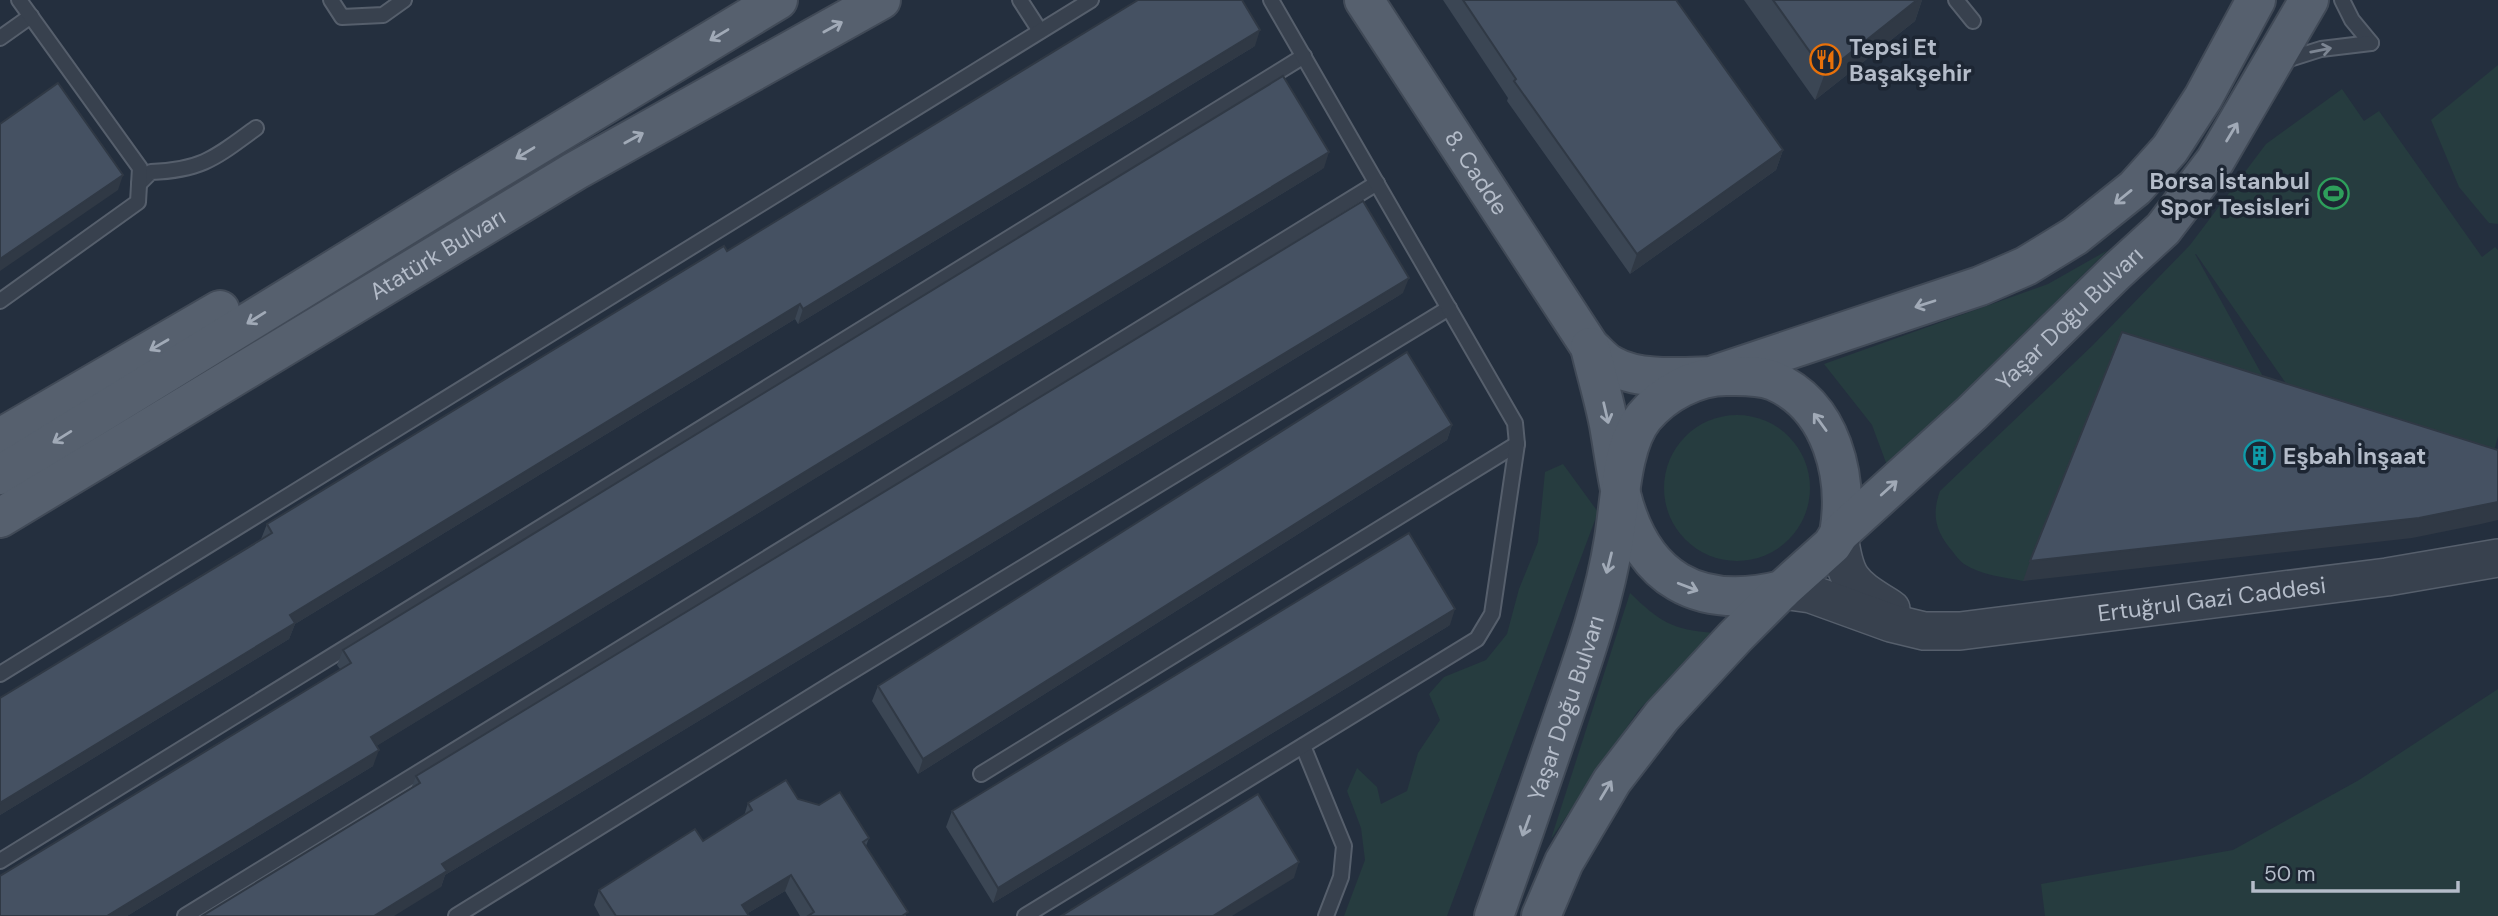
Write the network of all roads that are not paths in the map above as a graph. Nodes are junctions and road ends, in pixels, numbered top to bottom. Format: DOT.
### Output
graph roads {
  1 [pos="19,0"];
  2 [pos="331,0"];
  3 [pos="404,0"];
  4 [pos="778,0"];
  5 [pos="881,0"];
  6 [pos="1020,0"];
  7 [pos="1091,0"];
  8 [pos="1271,0"];
  9 [pos="1364,0"];
  10 [pos="1956,0"];
  11 [pos="2256,0"];
  12 [pos="2309,0"];
  13 [pos="2342,0"];
  14 [pos="31,16"];
  15 [pos="1973,21"];
  16 [pos="1040,31"];
  17 [pos="0,38"];
  18 [pos="1304,56"];
  19 [pos="2272,65"];
  20 [pos="256,128"];
  21 [pos="575,171"];
  22 [pos="1377,183"];
  23 [pos="139,184"];
  24 [pos="460,192"];
  25 [pos="0,301"];
  26 [pos="1449,308"];
  27 [pos="1590,346"];
  28 [pos="1712,376"];
  29 [pos="0,438"];
  30 [pos="1517,444"];
  31 [pos="0,475"];
  32 [pos="1622,496"];
  33 [pos="0,518"];
  34 [pos="1839,534"];
  35 [pos="0,545"];
  36 [pos="2498,558"];
  37 [pos="1782,590"];
  38 [pos="1924,631"];
  39 [pos="0,674"];
  40 [pos="1303,746"];
  41 [pos="981,774"];
  42 [pos="0,861"];
  43 [pos="185,916"];
  44 [pos="456,916"];
  45 [pos="1025,916"];
  46 [pos="1326,916"];
  47 [pos="1494,916"];
  48 [pos="1541,916"];
  1 -- 14 [label="lane"];
  2 -- 3 [label="lane"];
  4 -- 24 [label="main road, Atatürk Bulvarı, one-way"];
  21 -- 5 [label="main road, Atatürk Bulvarı, one-way"];
  6 -- 16 [label="lane"];
  7 -- 16 [label="lane"];
  8 -- 18 [label="lane"];
  9 -- 27 [label="main road, 8. Cadde"];
  10 -- 15 [label="lane"];
  11 -- 28 [label="main road, Yaşar Doğu Bulvarı, one-way"];
  12 -- 19 [label="main road, Yaşar Doğu Bulvarı"];
  19 -- 13 [label="lane, one-way"];
  14 -- 17 [label="lane"];
  14 -- 23 [label="lane"];
  16 -- 39 [label="lane"];
  18 -- 22 [label="lane"];
  18 -- 42 [label="lane"];
  34 -- 19 [label="main road, Yaşar Doğu Bulvarı, one-way"];
  20 -- 23 [label="lane"];
  21 -- 33 [label="main road, Atatürk Bulvarı"];
  21 -- 35 [label="main road"];
  22 -- 26 [label="lane"];
  22 -- 43 [label="lane"];
  23 -- 25 [label="lane"];
  24 -- 29 [label="main road, one-way"];
  24 -- 31 [label="main road, Atatürk Bulvarı, one-way"];
  26 -- 30 [label="lane"];
  26 -- 44 [label="lane"];
  27 -- 28 [label="main road, Yaşar Doğu Bulvarı"];
  27 -- 32 [label="main road, one-way"];
  28 -- 32 [label="main road, Yaşar Doğu Bulvarı"];
  34 -- 28 [label="main road, Yaşar Doğu Bulvarı, one-way"];
  30 -- 40 [label="lane"];
  30 -- 41 [label="lane"];
  32 -- 37 [label="main road, Yaşar Doğu Bulvarı, one-way"];
  32 -- 47 [label="main road, Yaşar Doğu Bulvarı, one-way"];
  34 -- 37 [label="main road, Yaşar Doğu Bulvarı"];
  34 -- 38 [label="street"];
  36 -- 38 [label="street, Ertuğrul Gazi Caddesi"];
  37 -- 38 [label="street, Ertuğrul Gazi Caddesi"];
  48 -- 37 [label="main road, Yaşar Doğu Bulvarı, one-way"];
  40 -- 45 [label="lane"];
  40 -- 46 [label="lane"];
}
